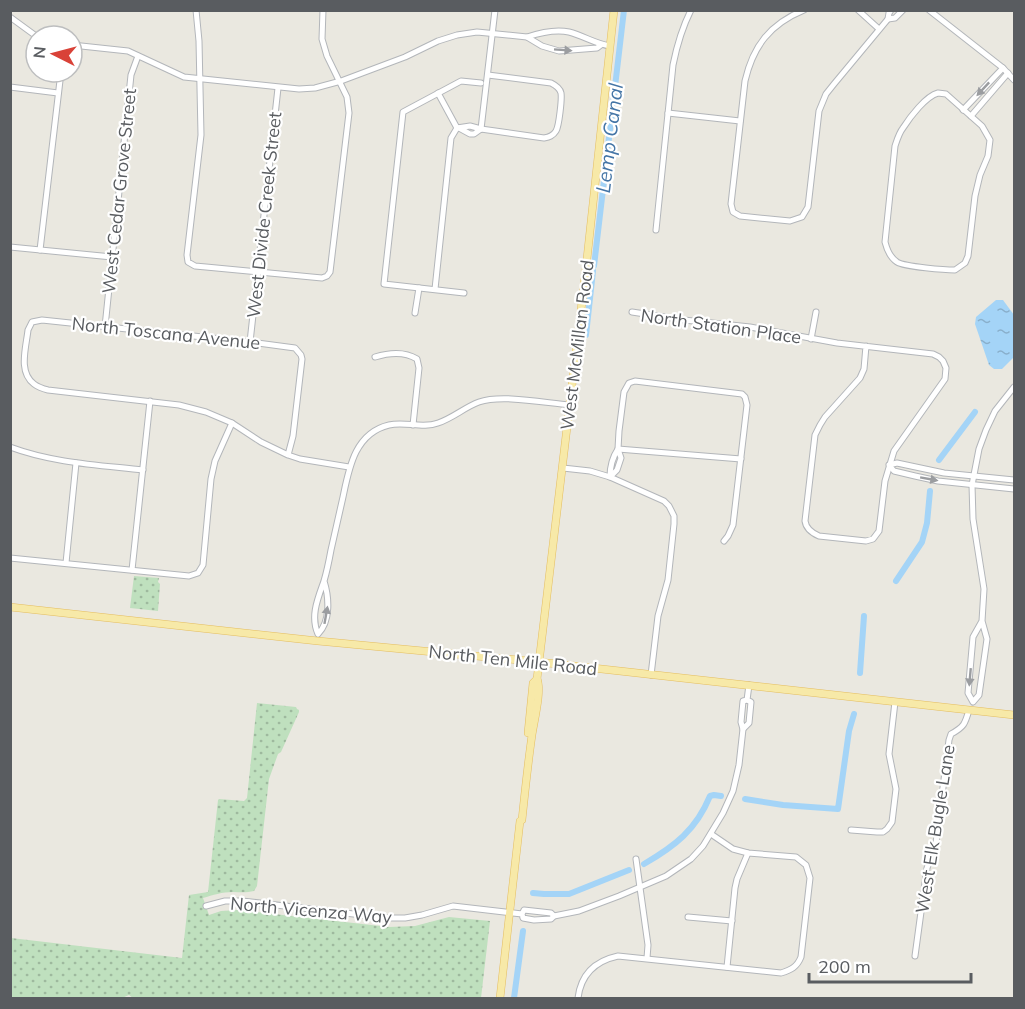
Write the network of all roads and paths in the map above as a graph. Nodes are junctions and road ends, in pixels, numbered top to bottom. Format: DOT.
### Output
graph roads {
  1 [pos="196,10"];
  2 [pos="323,10"];
  3 [pos="495,10"];
  4 [pos="614,10"];
  5 [pos="691,10"];
  6 [pos="804,10"];
  7 [pos="858,10"];
  8 [pos="891,10"];
  9 [pos="903,10"];
  10 [pos="929,10"];
  11 [pos="10,17"];
  12 [pos="888,19"];
  13 [pos="24,27"];
  14 [pos="879,29"];
  15 [pos="492,33"];
  16 [pos="527,37"];
  17 [pos="600,45"];
  18 [pos="84,46"];
  19 [pos="610,46"];
  20 [pos="138,56"];
  21 [pos="1003,68"];
  22 [pos="1008,73"];
  23 [pos="488,75"];
  24 [pos="199,79"];
  25 [pos="1014,80"];
  26 [pos="340,81"];
  27 [pos="481,83"];
  28 [pos="59,84"];
  29 [pos="10,87"];
  30 [pos="278,88"];
  31 [pos="58,93"];
  32 [pos="438,93"];
  33 [pos="963,110"];
  34 [pos="668,113"];
  35 [pos="971,116"];
  36 [pos="740,121"];
  37 [pos="457,128"];
  38 [pos="482,129"];
  39 [pos="656,230"];
  40 [pos="10,247"];
  41 [pos="40,250"];
  42 [pos="112,257"];
  43 [pos="258,272"];
  44 [pos="418,288"];
  45 [pos="435,289"];
  46 [pos="464,293"];
  47 [pos="632,312"];
  48 [pos="816,312"];
  49 [pos="415,313"];
  50 [pos="105,327"];
  51 [pos="811,339"];
  52 [pos="250,342"];
  53 [pos="866,346"];
  54 [pos="375,357"];
  55 [pos="1014,387"];
  56 [pos="150,400"];
  57 [pos="570,405"];
  58 [pos="232,423"];
  59 [pos="413,424"];
  60 [pos="11,447"];
  61 [pos="618,449"];
  62 [pos="288,455"];
  63 [pos="741,459"];
  64 [pos="76,463"];
  65 [pos="890,465"];
  66 [pos="350,467"];
  67 [pos="563,468"];
  68 [pos="143,470"];
  69 [pos="973,476"];
  70 [pos="610,477"];
  71 [pos="1014,480"];
  72 [pos="972,484"];
  73 [pos="1014,489"];
  74 [pos="724,541"];
  75 [pos="10,558"];
  76 [pos="66,563"];
  77 [pos="132,570"];
  78 [pos="324,581"];
  79 [pos="10,607"];
  80 [pos="982,621"];
  81 [pos="318,637"];
  82 [pos="539,662"];
  83 [pos="651,675"];
  84 [pos="749,685"];
  85 [pos="895,702"];
  86 [pos="972,707"];
  87 [pos="1014,715"];
  88 [pos="851,830"];
  89 [pos="711,834"];
  90 [pos="748,853"];
  91 [pos="636,859"];
  92 [pos="640,887"];
  93 [pos="206,906"];
  94 [pos="510,912"];
  95 [pos="688,917"];
  96 [pos="732,921"];
  97 [pos="915,956"];
  98 [pos="647,958"];
  99 [pos="727,967"];
  100 [pos="500,999"];
  101 [pos="578,999"];
  1 -- 24 [label="street"];
  2 -- 26 [label="street"];
  3 -- 15 [label="street"];
  4 -- 19 [label="main road, West McMillan Road"];
  5 -- 34 [label="street"];
  6 -- 36 [label="street"];
  7 -- 14 [label="street"];
  8 -- 12 [label="street"];
  9 -- 12 [label="street"];
  10 -- 21 [label="street"];
  11 -- 13 [label="street"];
  12 -- 14 [label="street"];
  14 -- 36 [label="street"];
  15 -- 16 [label="street"];
  15 -- 23 [label="street"];
  15 -- 26 [label="street"];
  16 -- 17 [label="street"];
  16 -- 17 [label="street, one-way"];
  17 -- 19 [label="street"];
  18 -- 20 [label="street"];
  19 -- 57 [label="main road, West McMillan Road"];
  20 -- 24 [label="street"];
  20 -- 42 [label="street, West Cedar Grove Street"];
  21 -- 22 [label="street"];
  21 -- 33 [label="street, one-way"];
  22 -- 25 [label="street"];
  22 -- 35 [label="street"];
  23 -- 38 [label="street"];
  23 -- 38 [label="street"];
  24 -- 30 [label="street"];
  24 -- 43 [label="street"];
  26 -- 30 [label="street"];
  26 -- 43 [label="street"];
  27 -- 32 [label="street"];
  28 -- 31 [label="street"];
  29 -- 31 [label="street"];
  30 -- 43 [label="street, West Divide Creek Street"];
  31 -- 41 [label="street"];
  32 -- 37 [label="street"];
  32 -- 44 [label="street"];
  33 -- 35 [label="street"];
  33 -- 35 [label="street"];
  34 -- 36 [label="street"];
  34 -- 39 [label="street"];
  37 -- 38 [label="street"];
  37 -- 45 [label="street"];
  40 -- 41 [label="street"];
  41 -- 42 [label="street"];
  42 -- 50 [label="street, West Cedar Grove Street"];
  43 -- 52 [label="street, West Divide Creek Street"];
  44 -- 45 [label="street"];
  44 -- 49 [label="street"];
  45 -- 46 [label="street"];
  47 -- 51 [label="street, North Station Place"];
  48 -- 51 [label="street, North Station Place"];
  50 -- 52 [label="street, North Toscana Avenue"];
  50 -- 56 [label="street, North Toscana Avenue"];
  51 -- 53 [label="street, North Station Place"];
  52 -- 62 [label="street, North Toscana Avenue"];
  53 -- 65 [label="street, North Station Place"];
  53 -- 65 [label="street"];
  54 -- 59 [label="street"];
  55 -- 69 [label="street"];
  56 -- 58 [label="street"];
  56 -- 68 [label="street"];
  57 -- 59 [label="street"];
  57 -- 67 [label="main road, West McMillan Road"];
  58 -- 62 [label="street"];
  58 -- 77 [label="street"];
  59 -- 66 [label="street"];
  60 -- 64 [label="street"];
  61 -- 63 [label="street"];
  61 -- 63 [label="street"];
  61 -- 70 [label="street"];
  62 -- 66 [label="street"];
  63 -- 74 [label="street"];
  64 -- 68 [label="street"];
  64 -- 76 [label="street"];
  65 -- 69 [label="street"];
  65 -- 72 [label="street, one-way"];
  66 -- 78 [label="street"];
  67 -- 70 [label="street"];
  67 -- 82 [label="main road, West McMillan Road"];
  68 -- 77 [label="street"];
  69 -- 71 [label="street"];
  69 -- 72 [label="street"];
  70 -- 83 [label="street"];
  72 -- 73 [label="street"];
  72 -- 80 [label="street"];
  75 -- 76 [label="street"];
  76 -- 77 [label="street"];
  78 -- 81 [label="street"];
  81 -- 78 [label="street, one-way"];
  79 -- 81 [label="main road, North Ten Mile Road"];
  80 -- 86 [label="street, one-way"];
  80 -- 86 [label="street"];
  81 -- 82 [label="main road, North Ten Mile Road"];
  82 -- 83 [label="main road, North Ten Mile Road"];
  82 -- 94 [label="main road, West McMillan Road"];
  83 -- 84 [label="main road, North Ten Mile Road"];
  84 -- 85 [label="main road, North Ten Mile Road"];
  84 -- 89 [label="street, North Vicenza Way"];
  85 -- 86 [label="main road, North Ten Mile Road"];
  85 -- 88 [label="street"];
  86 -- 87 [label="main road, North Ten Mile Road"];
  86 -- 97 [label="street, West Elk Bugle Lane"];
  89 -- 90 [label="street"];
  89 -- 92 [label="street, North Vicenza Way"];
  90 -- 96 [label="street"];
  90 -- 99 [label="street"];
  91 -- 92 [label="street"];
  92 -- 94 [label="street, North Vicenza Way"];
  92 -- 98 [label="street"];
  93 -- 94 [label="street, North Vicenza Way"];
  94 -- 100 [label="main road, West McMillan Road"];
  95 -- 96 [label="street"];
  96 -- 99 [label="street"];
  98 -- 99 [label="street"];
  98 -- 101 [label="street"];
}
